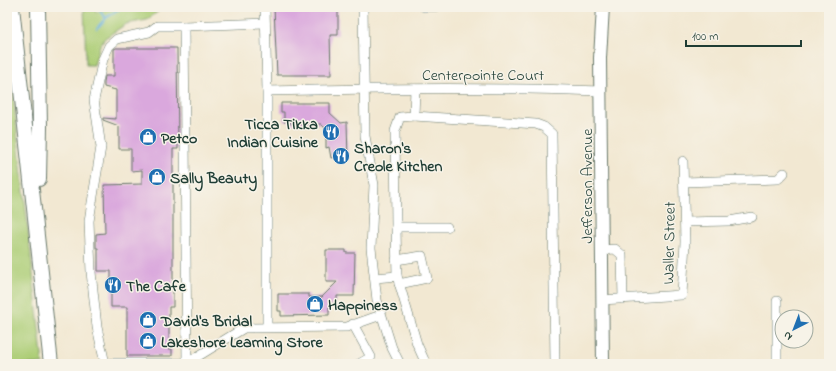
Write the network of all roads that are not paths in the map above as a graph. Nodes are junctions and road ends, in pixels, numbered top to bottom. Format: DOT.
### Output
graph roads {
  1 [pos="12,7"];
  2 [pos="38,7"];
  3 [pos="265,7"];
  4 [pos="363,7"];
  5 [pos="424,7"];
  6 [pos="435,7"];
  7 [pos="602,7"];
  8 [pos="265,23"];
  9 [pos="184,26"];
  10 [pos="364,89"];
  11 [pos="415,89"];
  12 [pos="267,91"];
  13 [pos="601,91"];
  14 [pos="414,116"];
  15 [pos="683,161"];
  16 [pos="784,173"];
  17 [pos="684,182"];
  18 [pos="752,218"];
  19 [pos="684,222"];
  20 [pos="37,227"];
  21 [pos="396,227"];
  22 [pos="446,227"];
  23 [pos="602,250"];
  24 [pos="396,260"];
  25 [pos="375,278"];
  26 [pos="398,280"];
  27 [pos="623,299"];
  28 [pos="602,300"];
  29 [pos="777,301"];
  30 [pos="381,315"];
  31 [pos="353,324"];
  32 [pos="267,327"];
  33 [pos="51,364"];
  34 [pos="105,364"];
  35 [pos="187,364"];
  36 [pos="359,364"];
  37 [pos="400,364"];
  38 [pos="426,364"];
  39 [pos="555,364"];
  40 [pos="603,364"];
  41 [pos="777,364"];
  1 -- 20 [label="highway"];
  2 -- 20 [label="highway"];
  3 -- 8 [label="street"];
  4 -- 10 [label="street"];
  5 -- 6 [label="street"];
  7 -- 13 [label="main road, Jefferson Avenue"];
  8 -- 9 [label="street"];
  8 -- 12 [label="street"];
  9 -- 34 [label="street"];
  9 -- 35 [label="street"];
  10 -- 11 [label="street, Centerpointe Court"];
  10 -- 12 [label="street, Centerpointe Court"];
  10 -- 25 [label="street"];
  11 -- 13 [label="street, Centerpointe Court"];
  11 -- 14 [label="street"];
  12 -- 32 [label="street"];
  13 -- 23 [label="main road, Jefferson Avenue"];
  14 -- 21 [label="street"];
  14 -- 39 [label="street"];
  15 -- 17 [label="street, Waller Street"];
  16 -- 17 [label="street"];
  17 -- 19 [label="street, Waller Street"];
  18 -- 19 [label="street"];
  19 -- 27 [label="street, Waller Street"];
  20 -- 33 [label="highway"];
  21 -- 22 [label="street"];
  21 -- 24 [label="street"];
  23 -- 27 [label="street"];
  23 -- 28 [label="main road, Jefferson Avenue"];
  24 -- 26 [label="street"];
  24 -- 26 [label="street"];
  25 -- 26 [label="street"];
  25 -- 30 [label="street"];
  26 -- 38 [label="street"];
  27 -- 28 [label="street, Waller Street"];
  28 -- 40 [label="main road, Jefferson Avenue"];
  29 -- 41 [label="street"];
  30 -- 31 [label="street"];
  30 -- 37 [label="street"];
  31 -- 32 [label="street"];
  31 -- 36 [label="street"];
  32 -- 35 [label="street"];
  34 -- 35 [label="street"];
}
